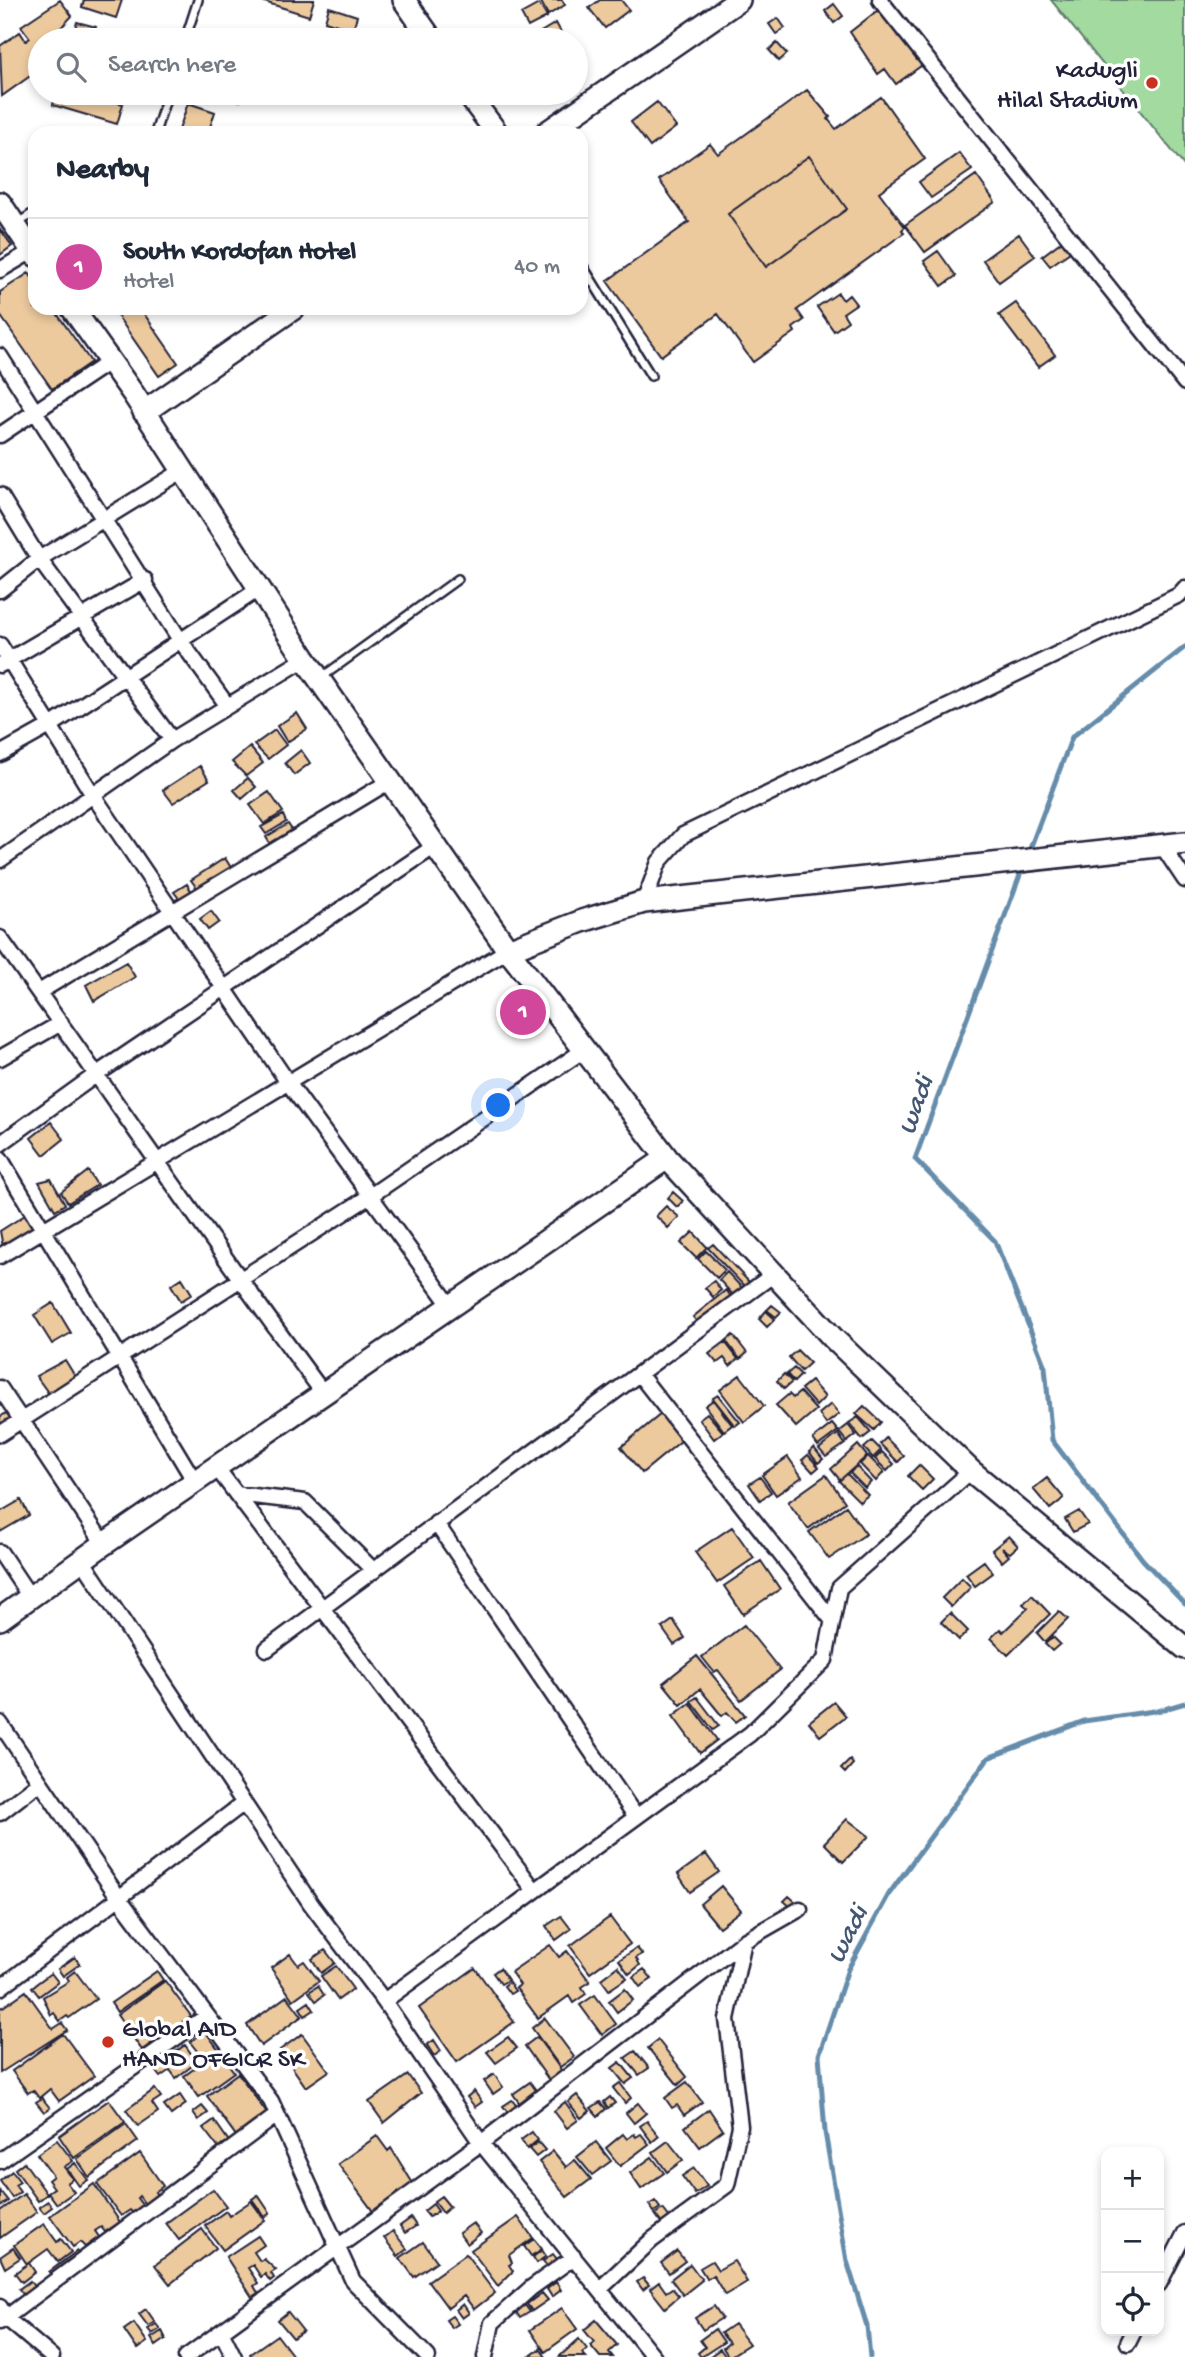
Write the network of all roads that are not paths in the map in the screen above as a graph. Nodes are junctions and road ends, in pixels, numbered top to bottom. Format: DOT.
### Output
graph roads {
  1 [pos="198,0"];
  2 [pos="404,0"];
  3 [pos="739,0"];
  4 [pos="880,0"];
  5 [pos="189,28"];
  6 [pos="424,28"];
  7 [pos="588,104"];
  8 [pos="164,105"];
  9 [pos="476,105"];
  10 [pos="587,105"];
  11 [pos="157,126"];
  12 [pos="492,126"];
  13 [pos="556,126"];
  14 [pos="0,203"];
  15 [pos="28,217"];
  16 [pos="15,225"];
  17 [pos="28,244"];
  18 [pos="28,256"];
  19 [pos="0,270"];
  20 [pos="588,274"];
  21 [pos="77,315"];
  22 [pos="283,315"];
  23 [pos="0,357"];
  24 [pos="109,362"];
  25 [pos="651,376"];
  26 [pos="1185,383"];
  27 [pos="36,410"];
  28 [pos="144,412"];
  29 [pos="0,435"];
  30 [pos="182,471"];
  31 [pos="0,495"];
  32 [pos="106,520"];
  33 [pos="40,559"];
  34 [pos="458,579"];
  35 [pos="145,580"];
  36 [pos="1185,588"];
  37 [pos="259,589"];
  38 [pos="0,590"];
  39 [pos="79,615"];
  40 [pos="180,640"];
  41 [pos="0,645"];
  42 [pos="305,659"];
  43 [pos="4,662"];
  44 [pos="127,677"];
  45 [pos="319,680"];
  46 [pos="227,705"];
  47 [pos="50,726"];
  48 [pos="172,740"];
  49 [pos="0,754"];
  50 [pos="390,781"];
  51 [pos="93,795"];
  52 [pos="1185,843"];
  53 [pos="1161,844"];
  54 [pos="435,846"];
  55 [pos="0,860"];
  56 [pos="1185,880"];
  57 [pos="644,902"];
  58 [pos="173,913"];
  59 [pos="0,938"];
  60 [pos="508,950"];
  61 [pos="224,988"];
  62 [pos="39,992"];
  63 [pos="61,1023"];
  64 [pos="584,1050"];
  65 [pos="0,1058"];
  66 [pos="97,1074"];
  67 [pos="289,1084"];
  68 [pos="0,1144"];
  69 [pos="0,1158"];
  70 [pos="667,1158"];
  71 [pos="158,1160"];
  72 [pos="370,1196"];
  73 [pos="41,1231"];
  74 [pos="0,1256"];
  75 [pos="774,1274"];
  76 [pos="239,1280"];
  77 [pos="452,1308"];
  78 [pos="119,1358"];
  79 [pos="639,1374"];
  80 [pos="0,1388"];
  81 [pos="324,1394"];
  82 [pos="19,1421"];
  83 [pos="0,1434"];
  84 [pos="216,1467"];
  85 [pos="971,1471"];
  86 [pos="195,1482"];
  87 [pos="236,1494"];
  88 [pos="436,1523"];
  89 [pos="104,1544"];
  90 [pos="0,1552"];
  91 [pos="82,1560"];
  92 [pos="374,1571"];
  93 [pos="30,1597"];
  94 [pos="323,1609"];
  95 [pos="0,1619"];
  96 [pos="832,1620"];
  97 [pos="267,1648"];
  98 [pos="1185,1648"];
  99 [pos="0,1723"];
  100 [pos="40,1782"];
  101 [pos="244,1803"];
  102 [pos="0,1813"];
  103 [pos="636,1817"];
  104 [pos="535,1891"];
  105 [pos="120,1898"];
  106 [pos="800,1909"];
  107 [pos="744,1941"];
  108 [pos="0,1988"];
  109 [pos="384,2001"];
  110 [pos="207,2016"];
  111 [pos="277,2115"];
  112 [pos="481,2143"];
  113 [pos="0,2161"];
  114 [pos="1185,2233"];
  115 [pos="336,2248"];
  116 [pos="574,2257"];
  117 [pos="1164,2274"];
  118 [pos="601,2288"];
  119 [pos="2,2315"];
  120 [pos="222,2333"];
  121 [pos="52,2357"];
  122 [pos="186,2357"];
  123 [pos="234,2357"];
  124 [pos="428,2357"];
  125 [pos="485,2357"];
  126 [pos="653,2357"];
  1 -- 5 [label="lane"];
  2 -- 6 [label="street"];
  3 -- 7 [label="street"];
  4 -- 26 [label="street"];
  8 -- 11 [label="lane"];
  9 -- 12 [label="street"];
  10 -- 13 [label="street"];
  14 -- 16 [label="street"];
  15 -- 16 [label="lane"];
  16 -- 17 [label="street"];
  18 -- 19 [label="street"];
  20 -- 25 [label="lane"];
  21 -- 24 [label="street"];
  22 -- 28 [label="street"];
  23 -- 27 [label="street"];
  24 -- 27 [label="street"];
  24 -- 28 [label="street"];
  27 -- 29 [label="street"];
  27 -- 32 [label="street"];
  28 -- 30 [label="street"];
  30 -- 32 [label="street"];
  30 -- 37 [label="street"];
  31 -- 33 [label="street"];
  32 -- 33 [label="street"];
  32 -- 35 [label="street"];
  33 -- 38 [label="street"];
  33 -- 39 [label="street"];
  34 -- 45 [label="lane"];
  35 -- 39 [label="street"];
  35 -- 40 [label="street"];
  36 -- 57 [label="street"];
  37 -- 40 [label="street"];
  37 -- 42 [label="street"];
  39 -- 43 [label="street"];
  39 -- 44 [label="street"];
  40 -- 44 [label="street"];
  40 -- 46 [label="street"];
  41 -- 43 [label="street"];
  42 -- 45 [label="street"];
  42 -- 46 [label="street"];
  43 -- 47 [label="street"];
  44 -- 47 [label="street"];
  44 -- 48 [label="street"];
  45 -- 50 [label="street"];
  46 -- 48 [label="street"];
  47 -- 49 [label="street"];
  47 -- 51 [label="street"];
  48 -- 51 [label="street"];
  50 -- 54 [label="street"];
  50 -- 58 [label="street"];
  51 -- 55 [label="street"];
  51 -- 58 [label="street"];
  52 -- 53 [label="street"];
  53 -- 56 [label="street"];
  53 -- 57 [label="street"];
  54 -- 60 [label="street"];
  54 -- 61 [label="street"];
  57 -- 60 [label="street"];
  58 -- 61 [label="street"];
  58 -- 62 [label="street"];
  59 -- 62 [label="street"];
  60 -- 64 [label="street"];
  60 -- 67 [label="street"];
  61 -- 66 [label="street"];
  61 -- 67 [label="street"];
  62 -- 63 [label="street"];
  63 -- 65 [label="street"];
  63 -- 66 [label="street"];
  64 -- 70 [label="street"];
  64 -- 72 [label="street"];
  66 -- 68 [label="street"];
  66 -- 71 [label="street"];
  67 -- 71 [label="street"];
  67 -- 72 [label="street"];
  69 -- 73 [label="street"];
  70 -- 75 [label="street"];
  70 -- 77 [label="street"];
  71 -- 73 [label="street"];
  71 -- 76 [label="street"];
  72 -- 76 [label="street"];
  72 -- 77 [label="street"];
  73 -- 74 [label="street"];
  73 -- 78 [label="street"];
  75 -- 79 [label="street"];
  75 -- 85 [label="street"];
  76 -- 78 [label="street"];
  76 -- 81 [label="street"];
  77 -- 81 [label="street"];
  78 -- 82 [label="street"];
  78 -- 86 [label="street"];
  79 -- 88 [label="street"];
  79 -- 96 [label="street"];
  80 -- 82 [label="street"];
  81 -- 84 [label="street"];
  82 -- 83 [label="street"];
  82 -- 89 [label="street"];
  84 -- 86 [label="street"];
  84 -- 87 [label="street"];
  85 -- 96 [label="street"];
  85 -- 98 [label="street"];
  86 -- 89 [label="street"];
  87 -- 92 [label="street"];
  87 -- 94 [label="street"];
  88 -- 92 [label="street"];
  88 -- 103 [label="street"];
  89 -- 91 [label="street"];
  90 -- 93 [label="street"];
  91 -- 93 [label="street"];
  91 -- 101 [label="street"];
  92 -- 94 [label="street"];
  93 -- 95 [label="street"];
  94 -- 97 [label="street"];
  94 -- 104 [label="street"];
  96 -- 103 [label="street"];
  99 -- 100 [label="street"];
  100 -- 102 [label="street"];
  100 -- 105 [label="street"];
  101 -- 105 [label="street"];
  101 -- 109 [label="street"];
  103 -- 104 [label="street"];
  104 -- 109 [label="street"];
  105 -- 108 [label="street"];
  105 -- 110 [label="street"];
  106 -- 107 [label="street"];
  107 -- 112 [label="street"];
  107 -- 118 [label="street"];
  109 -- 112 [label="street"];
  110 -- 111 [label="street"];
  110 -- 113 [label="street"];
  111 -- 115 [label="street"];
  111 -- 119 [label="street"];
  112 -- 115 [label="street"];
  112 -- 116 [label="street"];
  114 -- 117 [label="street"];
  115 -- 120 [label="street"];
  115 -- 124 [label="street"];
  116 -- 118 [label="street"];
  116 -- 125 [label="street"];
  118 -- 126 [label="street"];
  119 -- 121 [label="street"];
  120 -- 122 [label="street"];
  120 -- 123 [label="street"];
}
